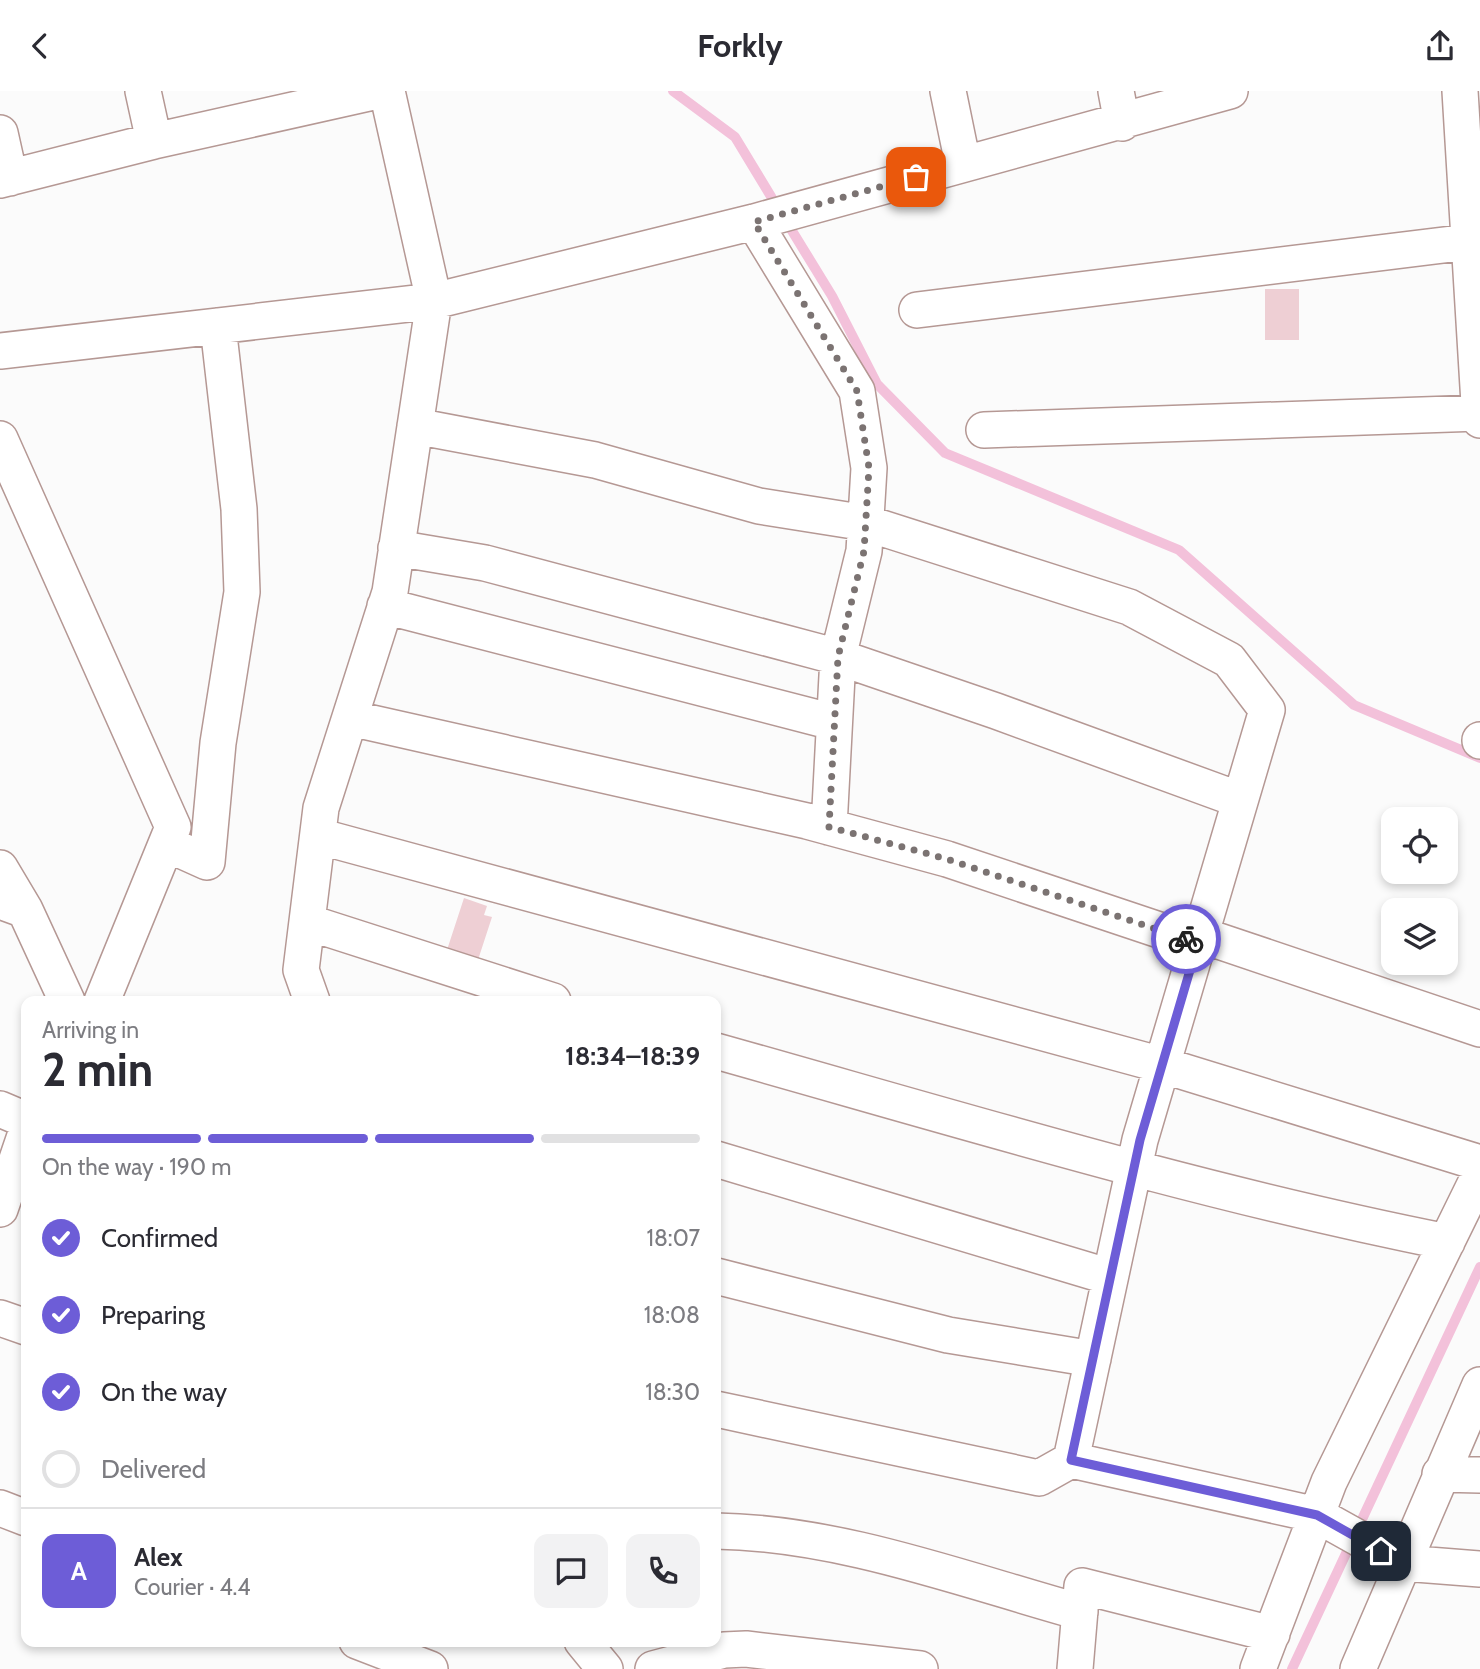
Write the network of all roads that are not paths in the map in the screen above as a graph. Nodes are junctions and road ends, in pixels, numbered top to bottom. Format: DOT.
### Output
graph roads {
  1 [pos="143,91"];
  2 [pos="378,91"];
  3 [pos="387,91"];
  4 [pos="948,91"];
  5 [pos="1230,91"];
  6 [pos="1460,91"];
  7 [pos="1119,107"];
  8 [pos="0,132"];
  9 [pos="153,141"];
  10 [pos="963,164"];
  11 [pos="5,179"];
  12 [pos="773,217"];
  13 [pos="1468,242"];
  14 [pos="433,301"];
  15 [pos="917,310"];
  16 [pos="218,326"];
  17 [pos="0,351"];
  18 [pos="1480,413"];
  19 [pos="1480,420"];
  20 [pos="415,426"];
  21 [pos="984,430"];
  22 [pos="0,439"];
  23 [pos="866,523"];
  24 [pos="396,548"];
  25 [pos="385,605"];
  26 [pos="838,657"];
  27 [pos="350,718"];
  28 [pos="833,722"];
  29 [pos="1240,800"];
  30 [pos="829,827"];
  31 [pos="318,836"];
  32 [pos="167,844"];
  33 [pos="0,868"];
  34 [pos="13,906"];
  35 [pos="307,922"];
  36 [pos="1199,939"];
  37 [pos="64,996"];
  38 [pos="104,996"];
  39 [pos="310,996"];
  40 [pos="537,996"];
  41 [pos="1480,1029"];
  42 [pos="721,1052"];
  43 [pos="1162,1065"];
  44 [pos="0,1109"];
  45 [pos="21,1118"];
  46 [pos="21,1148"];
  47 [pos="721,1160"];
  48 [pos="1480,1163"];
  49 [pos="1134,1169"];
  50 [pos="1480,1174"];
  51 [pos="0,1209"];
  52 [pos="1447,1242"];
  53 [pos="721,1277"];
  54 [pos="1110,1277"];
  55 [pos="0,1318"];
  56 [pos="21,1325"];
  57 [pos="1093,1359"];
  58 [pos="1480,1385"];
  59 [pos="721,1410"];
  60 [pos="1071,1460"];
  61 [pos="1440,1474"];
  62 [pos="1480,1475"];
  63 [pos="0,1508"];
  64 [pos="1317,1515"];
  65 [pos="21,1516"];
  66 [pos="721,1531"];
  67 [pos="1402,1563"];
  68 [pos="1480,1569"];
  69 [pos="1080,1612"];
  70 [pos="1272,1634"];
  71 [pos="373,1647"];
  72 [pos="587,1647"];
  73 [pos="725,1652"];
  74 [pos="430,1669"];
  75 [pos="605,1669"];
  76 [pos="653,1669"];
  77 [pos="920,1669"];
  78 [pos="1075,1669"];
  79 [pos="1258,1669"];
  80 [pos="1358,1669"];
  1 -- 9 [label="street"];
  2 -- 9 [label="street"];
  3 -- 14 [label="street"];
  4 -- 10 [label="street"];
  5 -- 7 [label="street"];
  6 -- 13 [label="street"];
  7 -- 10 [label="street"];
  8 -- 11 [label="street"];
  9 -- 11 [label="street"];
  10 -- 12 [label="street"];
  12 -- 14 [label="street"];
  12 -- 23 [label="street"];
  13 -- 15 [label="street"];
  13 -- 18 [label="street"];
  14 -- 16 [label="street"];
  14 -- 20 [label="street"];
  16 -- 17 [label="street"];
  16 -- 32 [label="street"];
  18 -- 19 [label="street"];
  18 -- 21 [label="street"];
  20 -- 23 [label="street"];
  20 -- 24 [label="street"];
  22 -- 32 [label="street"];
  23 -- 26 [label="street"];
  23 -- 29 [label="street"];
  24 -- 25 [label="street"];
  24 -- 26 [label="street"];
  25 -- 27 [label="street"];
  25 -- 28 [label="street"];
  26 -- 28 [label="street"];
  26 -- 29 [label="street"];
  27 -- 30 [label="street"];
  27 -- 31 [label="street"];
  28 -- 30 [label="street"];
  29 -- 36 [label="street"];
  30 -- 36 [label="street"];
  31 -- 35 [label="street"];
  31 -- 43 [label="street"];
  32 -- 38 [label="street"];
  33 -- 34 [label="street"];
  34 -- 37 [label="street"];
  35 -- 39 [label="street"];
  35 -- 40 [label="street"];
  36 -- 41 [label="street"];
  36 -- 43 [label="street"];
  42 -- 49 [label="street"];
  43 -- 48 [label="street"];
  43 -- 49 [label="street"];
  44 -- 45 [label="street"];
  46 -- 51 [label="street"];
  47 -- 54 [label="street"];
  49 -- 52 [label="street"];
  49 -- 54 [label="street"];
  50 -- 52 [label="street"];
  52 -- 64 [label="street"];
  53 -- 57 [label="street"];
  54 -- 57 [label="street"];
  55 -- 56 [label="street"];
  57 -- 60 [label="street"];
  58 -- 61 [label="street"];
  59 -- 60 [label="street"];
  60 -- 64 [label="street"];
  61 -- 62 [label="street"];
  61 -- 67 [label="street"];
  63 -- 65 [label="street"];
  64 -- 67 [label="street"];
  64 -- 70 [label="street"];
  66 -- 69 [label="street"];
  67 -- 68 [label="street"];
  67 -- 80 [label="street"];
  69 -- 70 [label="street"];
  69 -- 78 [label="street"];
  70 -- 79 [label="street"];
  71 -- 74 [label="street"];
  72 -- 75 [label="street"];
  73 -- 76 [label="street"];
  73 -- 77 [label="street"];
}
